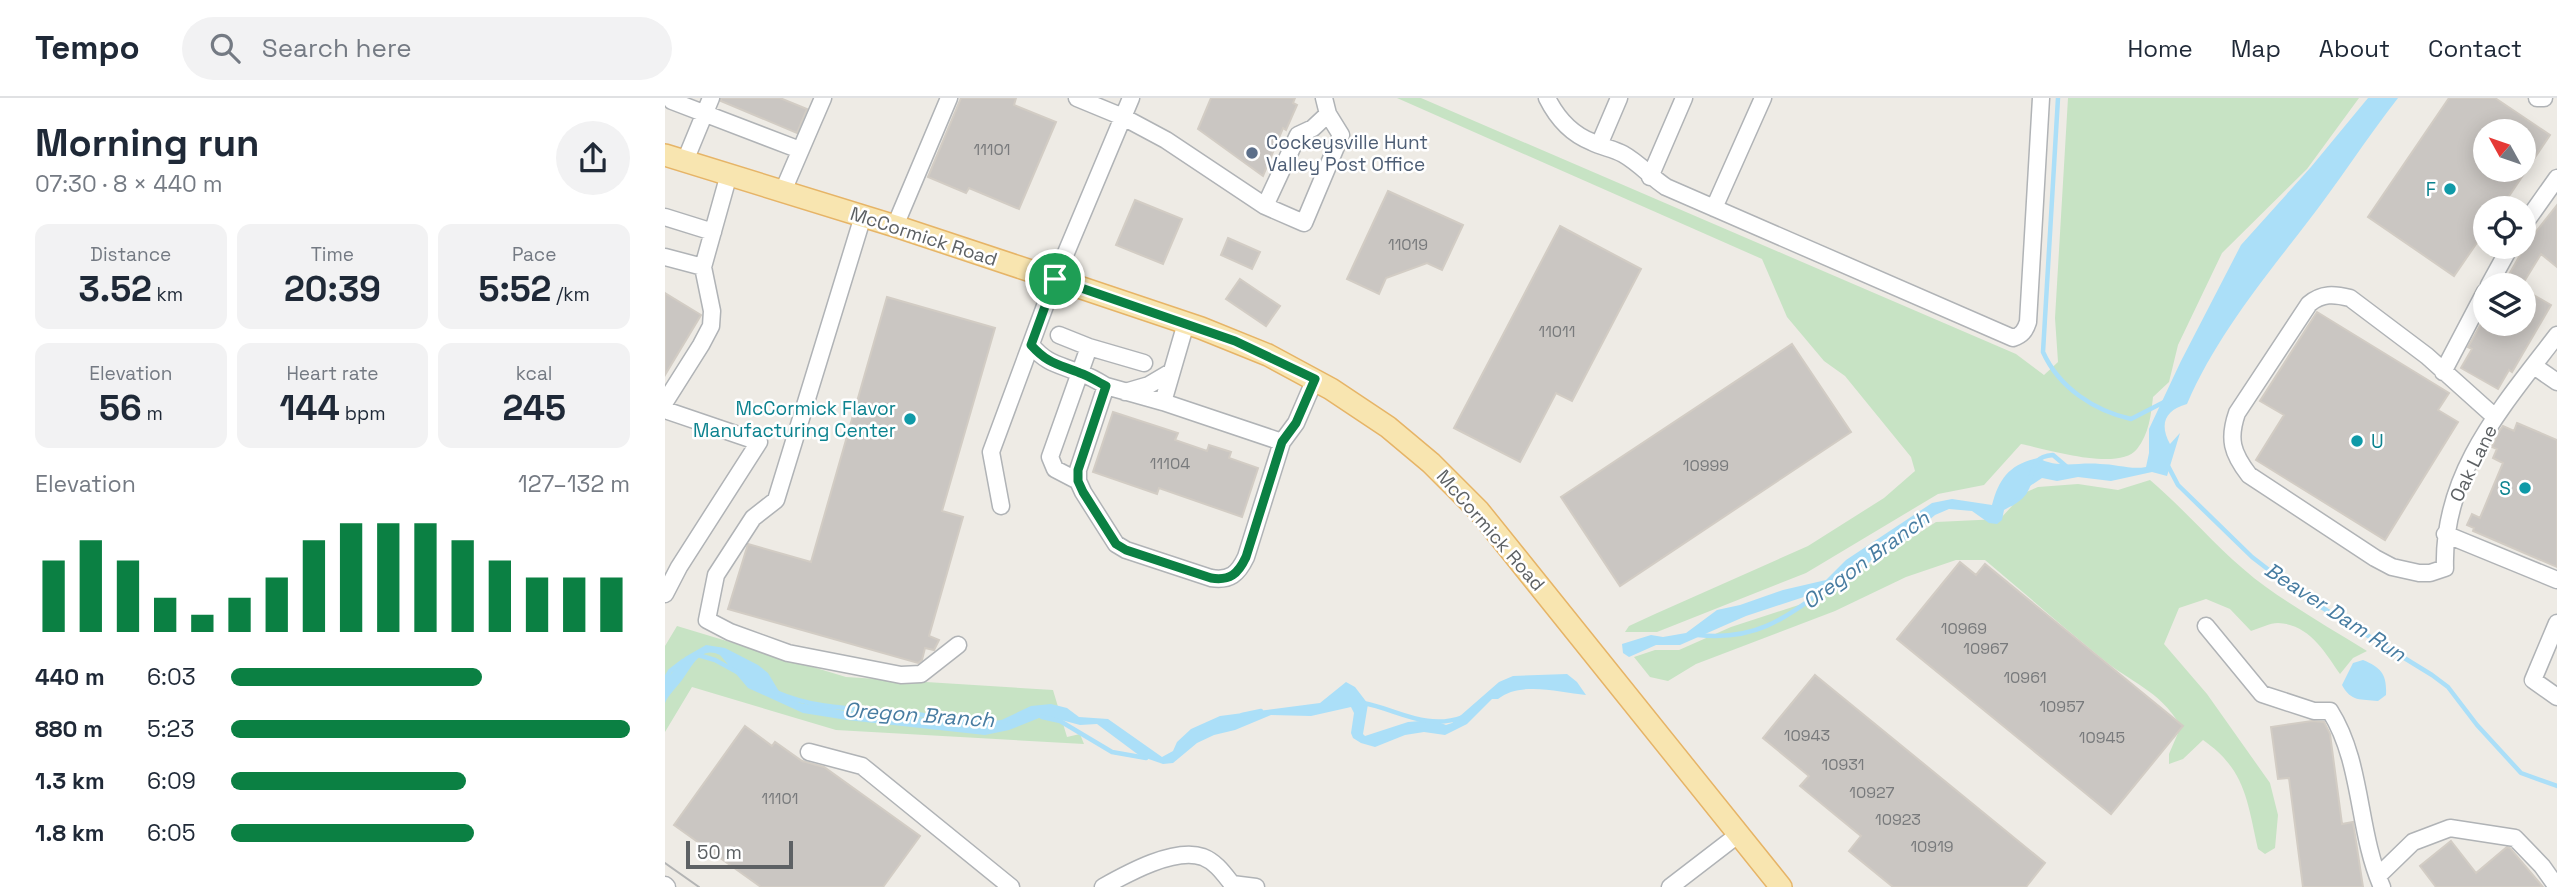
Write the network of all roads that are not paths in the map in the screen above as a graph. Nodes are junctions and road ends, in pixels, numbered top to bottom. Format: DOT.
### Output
graph roads {
  1 [pos="673,98"];
  2 [pos="823,98"];
  3 [pos="949,98"];
  4 [pos="1077,98"];
  5 [pos="1131,98"];
  6 [pos="1547,98"];
  7 [pos="1619,98"];
  8 [pos="1684,98"];
  9 [pos="1763,98"];
  10 [pos="2041,98"];
  11 [pos="2536,98"];
  12 [pos="2544,98"];
  13 [pos="707,106"];
  14 [pos="1326,106"];
  15 [pos="1123,117"];
  16 [pos="1599,145"];
  17 [pos="800,150"];
  18 [pos="675,158"];
  19 [pos="729,174"];
  20 [pos="1650,177"];
  21 [pos="2557,178"];
  22 [pos="783,191"];
  23 [pos="1265,206"];
  24 [pos="1714,208"];
  25 [pos="2536,208"];
  26 [pos="863,216"];
  27 [pos="665,217"];
  28 [pos="895,226"];
  29 [pos="713,232"];
  30 [pos="665,257"];
  31 [pos="703,267"];
  32 [pos="1055,279"];
  33 [pos="2473,315"];
  34 [pos="1186,323"];
  35 [pos="1059,335"];
  36 [pos="2557,335"];
  37 [pos="1031,345"];
  38 [pos="1089,346"];
  39 [pos="1144,363"];
  40 [pos="2534,366"];
  41 [pos="1171,372"];
  42 [pos="2443,372"];
  43 [pos="1080,373"];
  44 [pos="1315,379"];
  45 [pos="2557,382"];
  46 [pos="1106,386"];
  47 [pos="1125,392"];
  48 [pos="665,402"];
  49 [pos="1163,402"];
  50 [pos="665,410"];
  51 [pos="2495,417"];
  52 [pos="1282,442"];
  53 [pos="1078,481"];
  54 [pos="1001,506"];
  55 [pos="2445,534"];
  56 [pos="2557,580"];
  57 [pos="667,586"];
  58 [pos="2557,623"];
  59 [pos="2206,626"];
  60 [pos="958,645"];
  61 [pos="2557,697"];
  62 [pos="809,752"];
  63 [pos="1738,834"];
  64 [pos="2380,881"];
  65 [pos="1011,887"];
  66 [pos="1103,887"];
  67 [pos="1256,887"];
  68 [pos="1670,887"];
  69 [pos="1781,887"];
  70 [pos="2557,887"];
  1 -- 13 [label="street"];
  2 -- 17 [label="street"];
  3 -- 28 [label="street"];
  4 -- 15 [label="street"];
  5 -- 15 [label="street"];
  6 -- 16 [label="street"];
  7 -- 16 [label="street"];
  8 -- 20 [label="street"];
  9 -- 24 [label="street"];
  10 -- 24 [label="street"];
  11 -- 12 [label="street"];
  13 -- 17 [label="street"];
  13 -- 18 [label="street"];
  14 -- 23 [label="street"];
  14 -- 23 [label="street"];
  15 -- 23 [label="street"];
  15 -- 32 [label="street"];
  16 -- 20 [label="street"];
  17 -- 22 [label="street"];
  18 -- 19 [label="main road, McCormick Road"];
  19 -- 22 [label="main road, McCormick Road"];
  19 -- 29 [label="street"];
  20 -- 24 [label="street"];
  21 -- 25 [label="street"];
  22 -- 26 [label="main road, McCormick Road"];
  26 -- 28 [label="main road, McCormick Road"];
  26 -- 60 [label="street"];
  27 -- 29 [label="street"];
  28 -- 32 [label="main road, McCormick Road"];
  29 -- 31 [label="street"];
  30 -- 31 [label="street"];
  31 -- 48 [label="street"];
  32 -- 34 [label="main road, McCormick Road"];
  32 -- 37 [label="street"];
  33 -- 42 [label="street"];
  34 -- 41 [label="street"];
  34 -- 44 [label="main road, McCormick Road"];
  35 -- 38 [label="street"];
  36 -- 40 [label="street, Oak Lane"];
  37 -- 43 [label="street"];
  37 -- 54 [label="street"];
  38 -- 39 [label="street"];
  38 -- 43 [label="street"];
  40 -- 45 [label="street"];
  40 -- 51 [label="street, Oak Lane"];
  41 -- 47 [label="street"];
  41 -- 49 [label="street"];
  42 -- 51 [label="street"];
  42 -- 55 [label="street, Oak Lane"];
  43 -- 46 [label="street"];
  43 -- 53 [label="street"];
  44 -- 52 [label="street"];
  44 -- 63 [label="main road, McCormick Road"];
  46 -- 47 [label="street"];
  46 -- 53 [label="street"];
  47 -- 49 [label="street"];
  49 -- 52 [label="street"];
  50 -- 57 [label="street"];
  51 -- 55 [label="street, Oak Lane"];
  52 -- 53 [label="street"];
  55 -- 56 [label="street"];
  58 -- 61 [label="street"];
  59 -- 64 [label="street"];
  62 -- 65 [label="street"];
  63 -- 68 [label="street"];
  63 -- 69 [label="main road, McCormick Road"];
  64 -- 70 [label="street"];
  66 -- 67 [label="street"];
}
